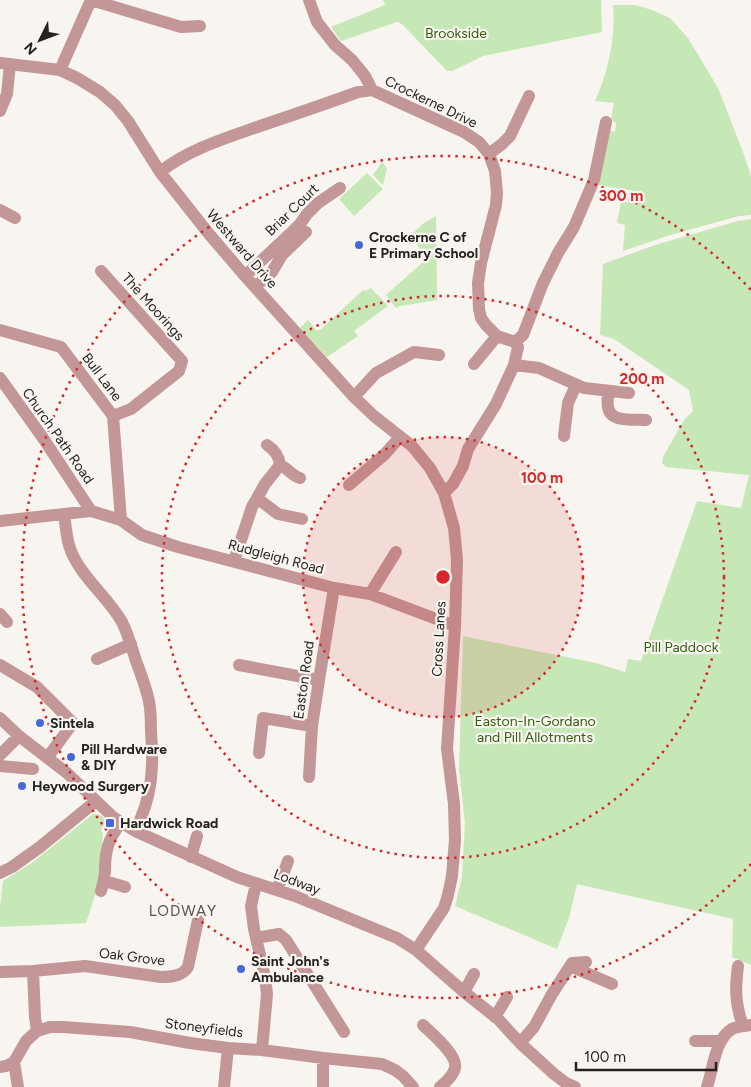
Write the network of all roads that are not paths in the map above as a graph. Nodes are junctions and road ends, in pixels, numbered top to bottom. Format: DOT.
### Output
graph roads {
  1 [pos="91,0"];
  2 [pos="309,0"];
  3 [pos="200,26"];
  4 [pos="5,63"];
  5 [pos="60,70"];
  6 [pos="372,90"];
  7 [pos="529,96"];
  8 [pos="0,111"];
  9 [pos="606,122"];
  10 [pos="489,154"];
  11 [pos="160,172"];
  12 [pos="340,188"];
  13 [pos="306,232"];
  14 [pos="101,272"];
  15 [pos="244,276"];
  16 [pos="255,287"];
  17 [pos="0,330"];
  18 [pos="497,336"];
  19 [pos="515,342"];
  20 [pos="440,355"];
  21 [pos="474,364"];
  22 [pos="514,365"];
  23 [pos="0,378"];
  24 [pos="576,385"];
  25 [pos="608,391"];
  26 [pos="629,393"];
  27 [pos="354,397"];
  28 [pos="112,416"];
  29 [pos="646,420"];
  30 [pos="564,436"];
  31 [pos="400,437"];
  32 [pos="267,445"];
  33 [pos="280,465"];
  34 [pos="300,478"];
  35 [pos="349,485"];
  36 [pos="444,493"];
  37 [pos="256,498"];
  38 [pos="92,511"];
  39 [pos="64,514"];
  40 [pos="302,519"];
  41 [pos="121,520"];
  42 [pos="0,521"];
  43 [pos="396,552"];
  44 [pos="234,561"];
  45 [pos="334,588"];
  46 [pos="370,594"];
  47 [pos="455,626"];
  48 [pos="131,644"];
  49 [pos="97,658"];
  50 [pos="0,665"];
  51 [pos="239,665"];
  52 [pos="318,680"];
  53 [pos="0,718"];
  54 [pos="312,726"];
  55 [pos="19,736"];
  56 [pos="259,753"];
  57 [pos="0,755"];
  58 [pos="47,758"];
  59 [pos="0,766"];
  60 [pos="33,769"];
  61 [pos="309,777"];
  62 [pos="96,801"];
  63 [pos="121,823"];
  64 [pos="135,831"];
  65 [pos="197,836"];
  66 [pos="191,857"];
  67 [pos="288,861"];
  68 [pos="0,873"];
  69 [pos="256,884"];
  70 [pos="125,887"];
  71 [pos="278,890"];
  72 [pos="192,927"];
  73 [pos="256,938"];
  74 [pos="416,950"];
  75 [pos="570,960"];
  76 [pos="586,962"];
  77 [pos="738,966"];
  78 [pos="33,971"];
  79 [pos="0,972"];
  80 [pos="474,974"];
  81 [pos="612,984"];
  82 [pos="464,992"];
  83 [pos="507,997"];
  84 [pos="495,1017"];
  85 [pos="423,1024"];
  86 [pos="747,1026"];
  87 [pos="37,1031"];
  88 [pos="344,1032"];
  89 [pos="694,1041"];
  90 [pos="721,1041"];
  91 [pos="520,1043"];
  92 [pos="228,1048"];
  93 [pos="262,1050"];
  94 [pos="323,1058"];
  95 [pos="14,1062"];
  96 [pos="0,1067"];
  97 [pos="18,1087"];
  98 [pos="224,1087"];
  99 [pos="323,1087"];
  100 [pos="413,1087"];
  101 [pos="440,1087"];
  102 [pos="575,1087"];
  103 [pos="707,1087"];
  1 -- 3 [label="street"];
  1 -- 5 [label="street"];
  2 -- 6 [label="street"];
  4 -- 5 [label="street, Westward Drive"];
  4 -- 8 [label="street"];
  5 -- 11 [label="street, Westward Drive"];
  6 -- 10 [label="street, Crockerne Drive"];
  6 -- 11 [label="street, Crockerne Drive"];
  7 -- 10 [label="street"];
  9 -- 19 [label="street"];
  10 -- 18 [label="street"];
  11 -- 15 [label="street, Westward Drive"];
  12 -- 15 [label="street, Briar Court"];
  13 -- 16 [label="street"];
  14 -- 28 [label="street, The Moorings"];
  15 -- 16 [label="street, Westward Drive"];
  16 -- 27 [label="street, Westward Drive"];
  17 -- 28 [label="street, Bull Lane"];
  18 -- 19 [label="street"];
  18 -- 21 [label="street"];
  19 -- 22 [label="street"];
  20 -- 27 [label="street"];
  22 -- 24 [label="street"];
  22 -- 36 [label="street"];
  23 -- 38 [label="street, Church Path Road"];
  24 -- 25 [label="street"];
  24 -- 30 [label="street"];
  25 -- 26 [label="street"];
  25 -- 29 [label="street"];
  27 -- 31 [label="street, Westward Drive"];
  28 -- 41 [label="street, Bull Lane"];
  31 -- 35 [label="street"];
  31 -- 36 [label="street, Westward Drive"];
  32 -- 33 [label="street"];
  33 -- 34 [label="street"];
  33 -- 37 [label="street"];
  36 -- 47 [label="street, Cross Lanes"];
  37 -- 40 [label="street"];
  37 -- 44 [label="street"];
  38 -- 39 [label="street"];
  38 -- 41 [label="street, Rudgleigh Road"];
  39 -- 42 [label="street"];
  39 -- 48 [label="street"];
  41 -- 44 [label="street, Rudgleigh Road"];
  43 -- 46 [label="street"];
  44 -- 45 [label="street, Rudgleigh Road"];
  45 -- 46 [label="street, Rudgleigh Road"];
  45 -- 52 [label="street, Easton Road"];
  46 -- 47 [label="street, Rudgleigh Road"];
  47 -- 74 [label="street, Cross Lanes"];
  48 -- 49 [label="street"];
  48 -- 64 [label="street"];
  50 -- 58 [label="street"];
  51 -- 52 [label="street"];
  52 -- 54 [label="street, Easton Road"];
  53 -- 55 [label="street, Lodway"];
  54 -- 56 [label="street"];
  54 -- 61 [label="street, Easton Road"];
  55 -- 57 [label="street"];
  55 -- 58 [label="street, Lodway"];
  58 -- 62 [label="street, Lodway"];
  59 -- 60 [label="street"];
  62 -- 63 [label="street, Lodway"];
  62 -- 68 [label="street"];
  63 -- 64 [label="street, Lodway"];
  63 -- 70 [label="street"];
  64 -- 66 [label="street, Lodway"];
  65 -- 66 [label="street"];
  66 -- 69 [label="street, Lodway"];
  67 -- 71 [label="street"];
  69 -- 71 [label="street, Lodway"];
  69 -- 73 [label="street"];
  71 -- 74 [label="street, Lodway"];
  72 -- 78 [label="street, Oak Grove"];
  73 -- 88 [label="street"];
  73 -- 93 [label="street"];
  74 -- 82 [label="street, Lodway"];
  75 -- 76 [label="street"];
  75 -- 81 [label="street"];
  75 -- 91 [label="street"];
  77 -- 86 [label="street"];
  78 -- 79 [label="street, Oak Grove"];
  78 -- 87 [label="street"];
  80 -- 82 [label="street"];
  82 -- 84 [label="street, Lodway"];
  83 -- 84 [label="street"];
  84 -- 91 [label="street, Lodway"];
  85 -- 101 [label="street"];
  86 -- 90 [label="street"];
  87 -- 92 [label="street, Stoneyfields"];
  87 -- 95 [label="street"];
  89 -- 90 [label="street"];
  90 -- 103 [label="street"];
  91 -- 102 [label="street, Lodway"];
  92 -- 93 [label="street, Stoneyfields"];
  92 -- 98 [label="street"];
  93 -- 94 [label="street, Stoneyfields"];
  94 -- 99 [label="street"];
  94 -- 100 [label="street, Stoneyfields"];
  95 -- 96 [label="street"];
  95 -- 97 [label="street"];
}
